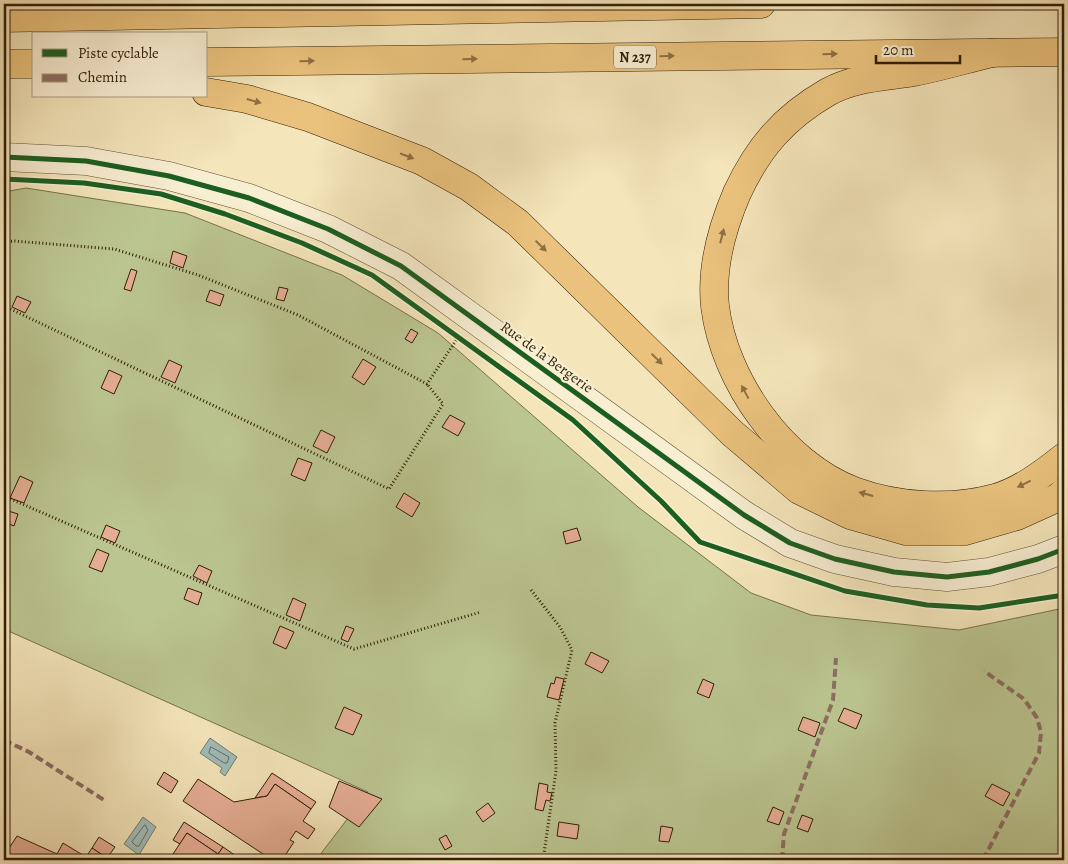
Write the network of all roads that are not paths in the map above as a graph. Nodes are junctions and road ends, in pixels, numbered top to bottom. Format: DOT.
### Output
graph roads {
  1 [pos="761,4"];
  2 [pos="4,18"];
  3 [pos="992,52"];
  4 [pos="1064,52"];
  5 [pos="208,62"];
  6 [pos="4,64"];
  7 [pos="32,64"];
  8 [pos="208,92"];
  9 [pos="4,158"];
  10 [pos="1064,457"];
  11 [pos="1064,492"];
  12 [pos="1064,549"];
  1 -- 2 [label="highway"];
  3 -- 4 [label="highway, N 237"];
  5 -- 3 [label="highway, N 237, one-way"];
  10 -- 3 [label="highway, one-way"];
  6 -- 7 [label="highway"];
  8 -- 11 [label="highway, one-way"];
  9 -- 12 [label="street, Rue de la Bergerie"];
}
